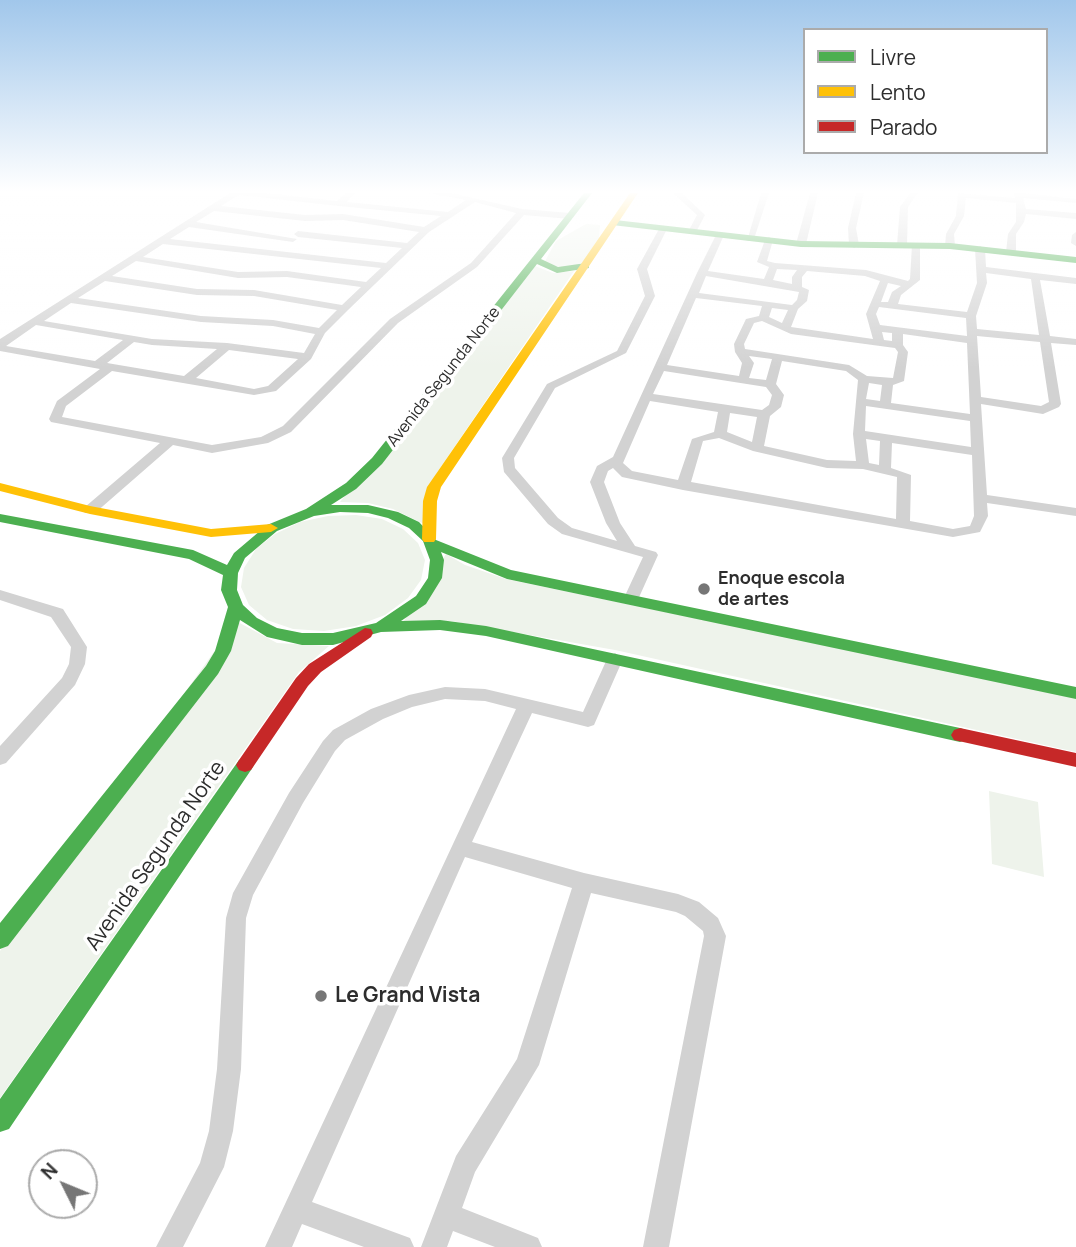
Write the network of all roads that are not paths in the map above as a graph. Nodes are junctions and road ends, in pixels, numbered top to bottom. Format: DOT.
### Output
graph roads {
  1 [pos="146,251"];
  2 [pos="265,251"];
  3 [pos="405,251"];
  4 [pos="487,251"];
  5 [pos="543,251"];
  6 [pos="596,251"];
  7 [pos="651,251"];
  8 [pos="712,251"];
  9 [pos="765,251"];
  10 [pos="910,251"];
  11 [pos="980,251"];
  12 [pos="1003,251"];
  13 [pos="285,252"];
  14 [pos="1011,252"];
  15 [pos="135,258"];
  16 [pos="536,260"];
  17 [pos="1076,260"];
  18 [pos="389,266"];
  19 [pos="586,266"];
  20 [pos="774,266"];
  21 [pos="804,268"];
  22 [pos="983,270"];
  23 [pos="702,273"];
  24 [pos="238,275"];
  25 [pos="268,276"];
  26 [pos="1035,276"];
  27 [pos="103,278"];
  28 [pos="885,279"];
  29 [pos="1076,281"];
  30 [pos="768,282"];
  31 [pos="910,284"];
  32 [pos="368,285"];
  33 [pos="797,286"];
  34 [pos="215,293"];
  35 [pos="236,293"];
  36 [pos="254,293"];
  37 [pos="693,295"];
  38 [pos="70,300"];
  39 [pos="226,302"];
  40 [pos="768,304"];
  41 [pos="876,304"];
  42 [pos="892,306"];
  43 [pos="344,308"];
  44 [pos="794,308"];
  45 [pos="217,310"];
  46 [pos="971,316"];
  47 [pos="762,318"];
  48 [pos="230,319"];
  49 [pos="204,320"];
  50 [pos="34,322"];
  51 [pos="191,327"];
  52 [pos="785,328"];
  53 [pos="876,328"];
  54 [pos="897,330"];
  55 [pos="321,332"];
  56 [pos="972,336"];
  57 [pos="131,339"];
  58 [pos="1048,341"];
  59 [pos="1076,342"];
  60 [pos="879,343"];
  61 [pos="201,344"];
  62 [pos="898,345"];
  63 [pos="227,346"];
  64 [pos="740,352"];
  65 [pos="307,357"];
  66 [pos="779,357"];
  67 [pos="102,367"];
  68 [pos="661,367"];
  69 [pos="864,379"];
  70 [pos="743,380"];
  71 [pos="186,381"];
  72 [pos="888,382"];
  73 [pos="770,384"];
  74 [pos="647,397"];
  75 [pos="974,399"];
  76 [pos="859,402"];
  77 [pos="885,405"];
  78 [pos="725,409"];
  79 [pos="764,414"];
  80 [pos="974,418"];
  81 [pos="720,434"];
  82 [pos="859,434"];
  83 [pos="886,438"];
  84 [pos="169,442"];
  85 [pos="757,448"];
  86 [pos="976,452"];
  87 [pos="617,460"];
  88 [pos="863,465"];
  89 [pos="885,468"];
  90 [pos="683,486"];
  91 [pos="0,487"];
  92 [pos="979,498"];
  93 [pos="90,510"];
  94 [pos="312,512"];
  95 [pos="1076,512"];
  96 [pos="0,518"];
  97 [pos="903,524"];
  98 [pos="272,528"];
  99 [pos="430,541"];
  100 [pos="631,551"];
  101 [pos="231,573"];
  102 [pos="0,595"];
  103 [pos="631,600"];
  104 [pos="236,607"];
  105 [pos="381,627"];
  106 [pos="365,633"];
  107 [pos="615,659"];
  108 [pos="1076,693"];
  109 [pos="527,704"];
  110 [pos="0,758"];
  111 [pos="1076,760"];
  112 [pos="460,848"];
  113 [pos="584,882"];
  114 [pos="0,939"];
  115 [pos="0,1119"];
  116 [pos="295,1209"];
  117 [pos="446,1215"];
  118 [pos="169,1247"];
  119 [pos="278,1247"];
  120 [pos="401,1247"];
  121 [pos="434,1247"];
  122 [pos="529,1247"];
  123 [pos="656,1247"];
  1 -- 15 [label="street"];
  2 -- 13 [label="street"];
  3 -- 18 [label="street"];
  4 -- 84 [label="street"];
  5 -- 16 [label="main road, Avenida Segunda Norte"];
  6 -- 19 [label="main road"];
  7 -- 100 [label="street"];
  8 -- 23 [label="street"];
  9 -- 20 [label="street"];
  10 -- 31 [label="street"];
  11 -- 22 [label="street"];
  12 -- 14 [label="main road"];
  13 -- 18 [label="street"];
  13 -- 25 [label="street"];
  14 -- 17 [label="main road"];
  15 -- 24 [label="street"];
  15 -- 27 [label="street"];
  16 -- 19 [label="main road"];
  16 -- 94 [label="main road, Avenida Segunda Norte"];
  18 -- 32 [label="street"];
  19 -- 99 [label="main road"];
  20 -- 21 [label="street"];
  20 -- 30 [label="street"];
  21 -- 28 [label="street"];
  21 -- 33 [label="street"];
  22 -- 26 [label="street"];
  22 -- 46 [label="street"];
  23 -- 30 [label="street"];
  23 -- 37 [label="street"];
  24 -- 25 [label="street"];
  24 -- 34 [label="street"];
  25 -- 32 [label="street"];
  25 -- 36 [label="street"];
  26 -- 29 [label="street"];
  26 -- 58 [label="street"];
  27 -- 34 [label="street"];
  27 -- 38 [label="street"];
  28 -- 31 [label="street"];
  28 -- 41 [label="street"];
  30 -- 33 [label="street"];
  31 -- 42 [label="street"];
  32 -- 43 [label="street"];
  33 -- 44 [label="street"];
  34 -- 35 [label="street"];
  35 -- 36 [label="street"];
  35 -- 39 [label="street"];
  36 -- 43 [label="street"];
  37 -- 40 [label="street"];
  37 -- 68 [label="street"];
  38 -- 49 [label="street"];
  38 -- 50 [label="street"];
  40 -- 44 [label="street"];
  40 -- 47 [label="street"];
  41 -- 42 [label="street"];
  41 -- 53 [label="street"];
  42 -- 46 [label="street"];
  43 -- 55 [label="street"];
  44 -- 52 [label="street"];
  45 -- 49 [label="street"];
  46 -- 56 [label="street"];
  47 -- 52 [label="street"];
  47 -- 64 [label="street"];
  48 -- 49 [label="street"];
  48 -- 55 [label="street"];
  48 -- 61 [label="street"];
  49 -- 51 [label="street"];
  50 -- 57 [label="street"];
  50 -- 67 [label="street"];
  52 -- 60 [label="street"];
  53 -- 54 [label="street"];
  53 -- 60 [label="street"];
  54 -- 56 [label="street"];
  54 -- 62 [label="street"];
  55 -- 65 [label="street"];
  56 -- 58 [label="street"];
  56 -- 75 [label="street"];
  57 -- 61 [label="street"];
  57 -- 67 [label="street"];
  58 -- 59 [label="street"];
  58 -- 75 [label="street"];
  60 -- 62 [label="street"];
  61 -- 63 [label="street"];
  62 -- 72 [label="street"];
  63 -- 65 [label="street"];
  63 -- 71 [label="street"];
  64 -- 66 [label="street"];
  64 -- 70 [label="street"];
  65 -- 71 [label="street"];
  66 -- 69 [label="street"];
  66 -- 73 [label="street"];
  67 -- 71 [label="street"];
  67 -- 84 [label="street"];
  68 -- 70 [label="street"];
  68 -- 74 [label="street"];
  69 -- 72 [label="street"];
  69 -- 76 [label="street"];
  70 -- 73 [label="street"];
  72 -- 77 [label="street"];
  73 -- 79 [label="street"];
  74 -- 78 [label="street"];
  74 -- 87 [label="street"];
  75 -- 80 [label="street"];
  76 -- 77 [label="street"];
  76 -- 82 [label="street"];
  77 -- 80 [label="street"];
  78 -- 79 [label="street"];
  78 -- 81 [label="street"];
  79 -- 85 [label="street"];
  80 -- 86 [label="street"];
  81 -- 85 [label="street"];
  81 -- 90 [label="street"];
  82 -- 83 [label="street"];
  82 -- 88 [label="street"];
  83 -- 86 [label="street"];
  83 -- 89 [label="street"];
  84 -- 93 [label="street"];
  85 -- 88 [label="street"];
  86 -- 92 [label="street"];
  87 -- 90 [label="street"];
  87 -- 100 [label="street"];
  88 -- 89 [label="street"];
  89 -- 97 [label="street"];
  90 -- 97 [label="street"];
  91 -- 93 [label="main road"];
  92 -- 95 [label="street"];
  92 -- 97 [label="street"];
  93 -- 98 [label="main road"];
  94 -- 98 [label="main road"];
  94 -- 99 [label="main road"];
  96 -- 101 [label="main road"];
  98 -- 101 [label="main road"];
  99 -- 103 [label="main road"];
  99 -- 105 [label="main road"];
  100 -- 103 [label="street"];
  101 -- 104 [label="main road"];
  102 -- 110 [label="street"];
  103 -- 108 [label="main road"];
  104 -- 106 [label="main road"];
  104 -- 114 [label="main road"];
  105 -- 106 [label="main road"];
  105 -- 107 [label="main road"];
  106 -- 115 [label="main road, Avenida Segunda Norte"];
  107 -- 109 [label="street"];
  107 -- 111 [label="main road"];
  109 -- 112 [label="street"];
  109 -- 118 [label="street"];
  112 -- 113 [label="street"];
  112 -- 116 [label="street"];
  113 -- 117 [label="street"];
  113 -- 123 [label="street"];
  116 -- 119 [label="street"];
  116 -- 120 [label="street"];
  117 -- 121 [label="street"];
  117 -- 122 [label="street"];
}
